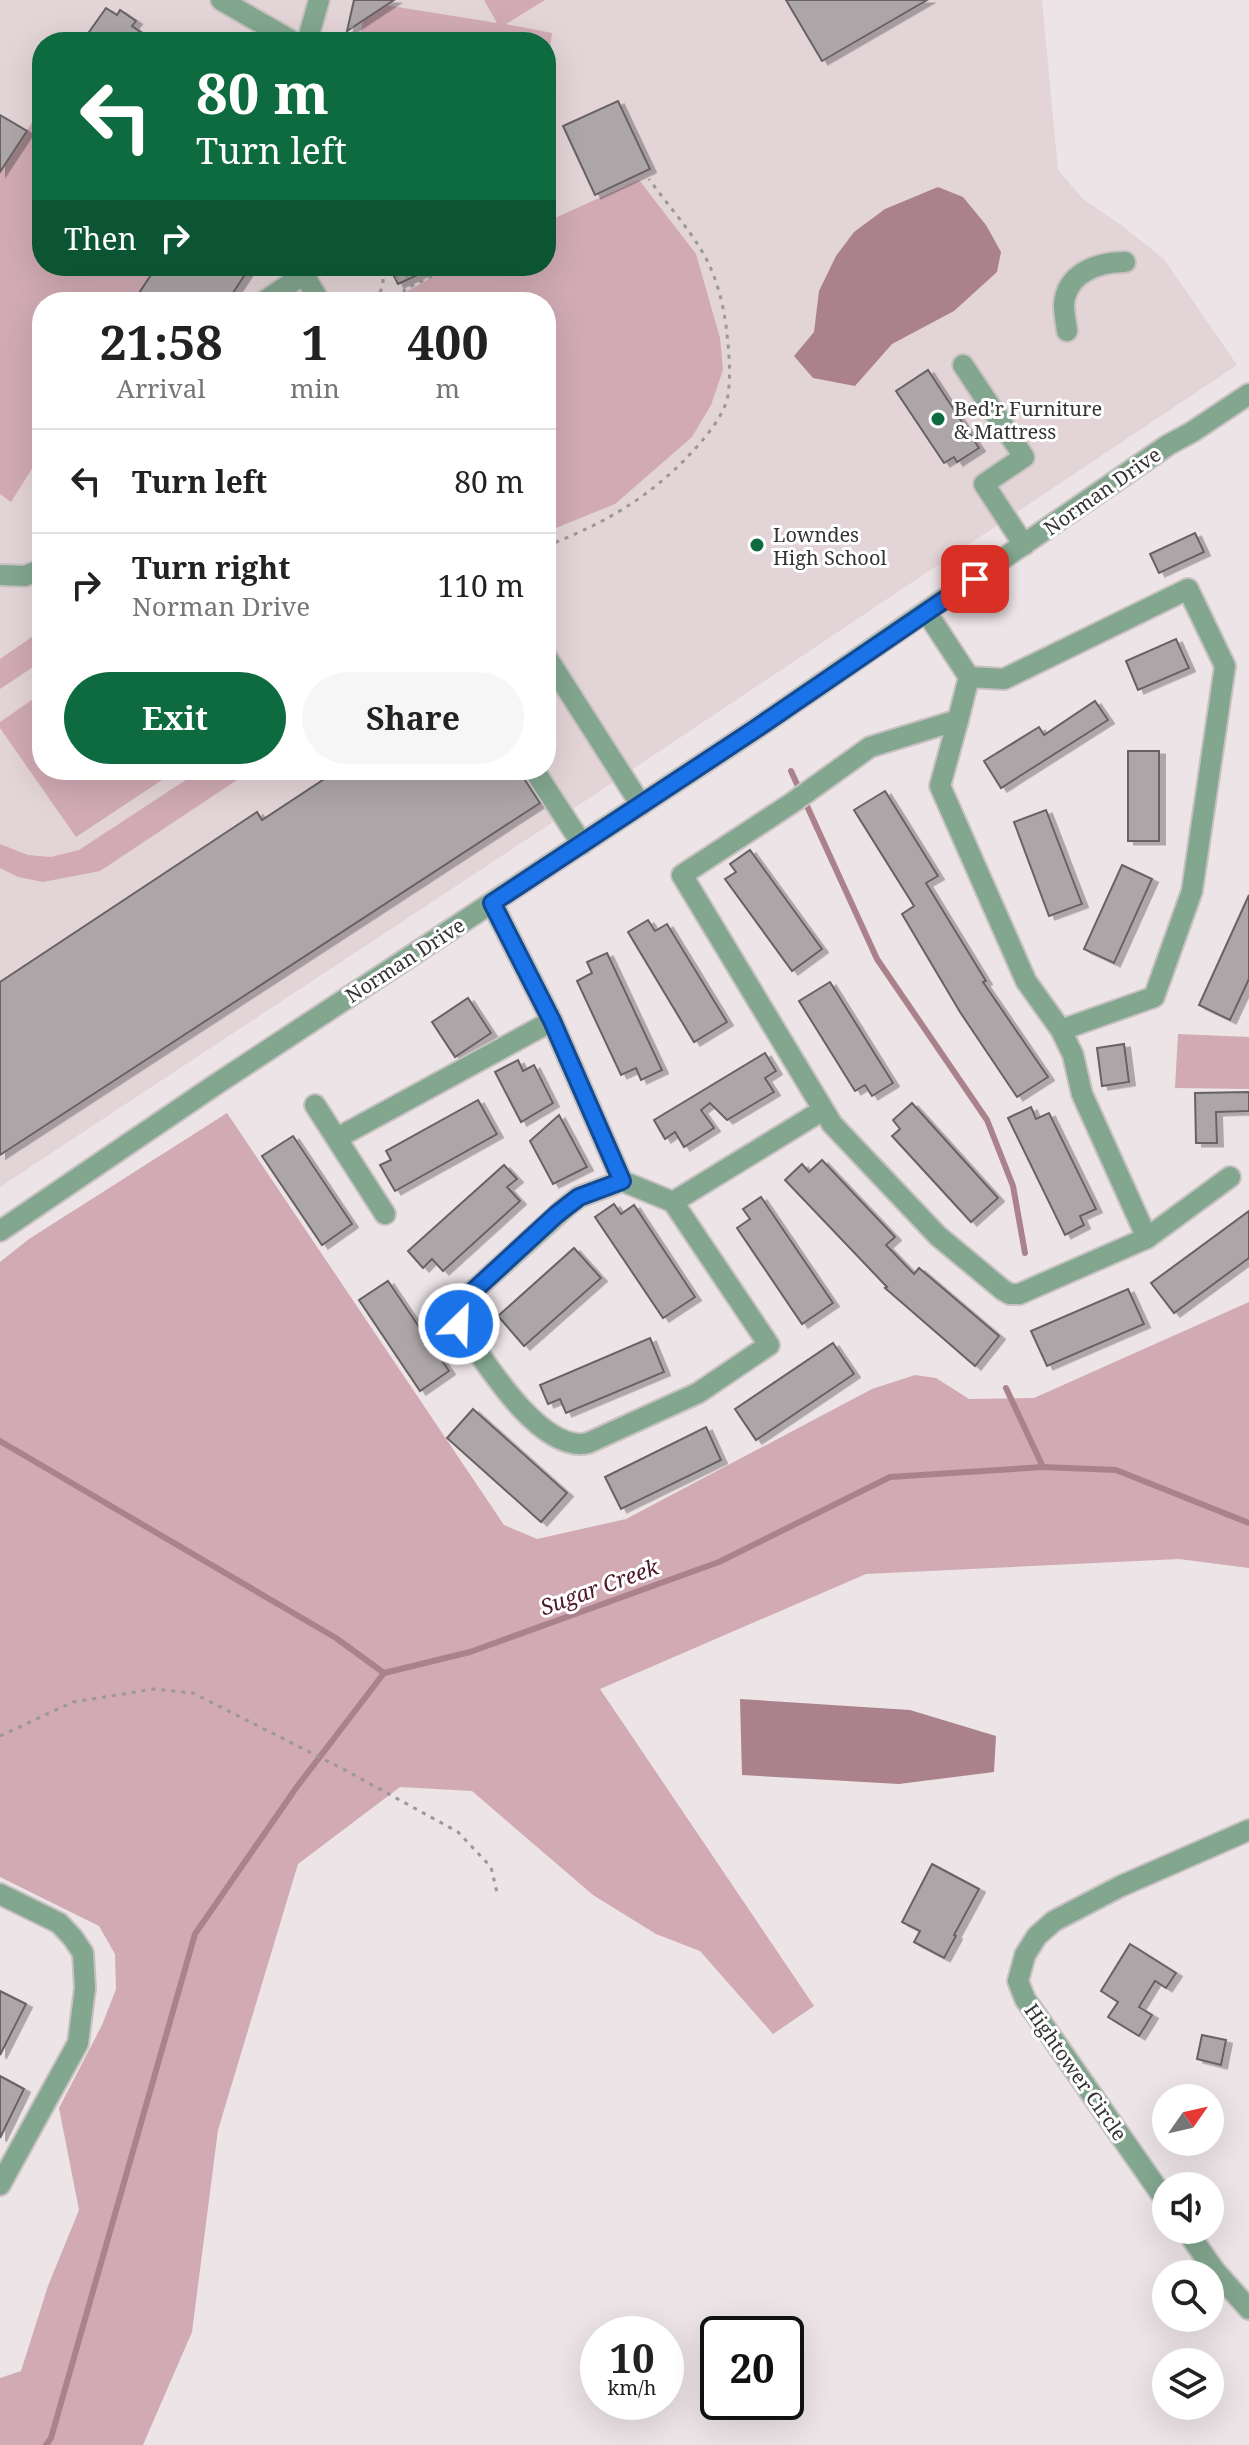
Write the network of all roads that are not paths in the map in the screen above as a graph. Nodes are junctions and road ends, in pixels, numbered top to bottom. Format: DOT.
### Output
graph roads {
  1 [pos="221,0"];
  2 [pos="319,0"];
  3 [pos="277,32"];
  4 [pos="310,32"];
  5 [pos="1125,262"];
  6 [pos="295,276"];
  7 [pos="275,292"];
  8 [pos="1067,331"];
  9 [pos="963,365"];
  10 [pos="1246,402"];
  11 [pos="1024,545"];
  12 [pos="32,573"];
  13 [pos="0,575"];
  14 [pos="927,613"];
  15 [pos="556,672"];
  16 [pos="969,677"];
  17 [pos="958,720"];
  18 [pos="540,780"];
  19 [pos="641,805"];
  20 [pos="582,844"];
  21 [pos="492,903"];
  22 [pos="552,1021"];
  23 [pos="1061,1030"];
  24 [pos="315,1105"];
  25 [pos="823,1110"];
  26 [pos="337,1138"];
  27 [pos="1230,1177"];
  28 [pos="622,1181"];
  29 [pos="673,1202"];
  30 [pos="385,1214"];
  31 [pos="0,1231"];
  32 [pos="1147,1238"];
  33 [pos="1249,1830"];
  34 [pos="0,1894"];
  35 [pos="1152,2181"];
  36 [pos="0,2185"];
  37 [pos="1196,2244"];
  38 [pos="1249,2309"];
  1 -- 3 [label="street"];
  2 -- 4 [label="street"];
  5 -- 8 [label="street"];
  6 -- 7 [label="street"];
  9 -- 11 [label="street"];
  10 -- 11 [label="street, Norman Drive"];
  11 -- 14 [label="street, Norman Drive"];
  12 -- 13 [label="street"];
  14 -- 16 [label="street"];
  14 -- 19 [label="street, Norman Drive"];
  15 -- 19 [label="street"];
  16 -- 17 [label="street"];
  16 -- 23 [label="street"];
  17 -- 23 [label="street"];
  17 -- 25 [label="street"];
  18 -- 20 [label="street"];
  19 -- 20 [label="street, Norman Drive"];
  20 -- 21 [label="street, Norman Drive"];
  21 -- 22 [label="street"];
  21 -- 31 [label="street, Norman Drive"];
  22 -- 26 [label="street"];
  22 -- 28 [label="street"];
  23 -- 32 [label="street"];
  24 -- 26 [label="street"];
  25 -- 29 [label="street"];
  25 -- 32 [label="street"];
  26 -- 30 [label="street"];
  27 -- 32 [label="street"];
  28 -- 29 [label="street"];
  28 -- 29 [label="street"];
  33 -- 35 [label="street, Hightower Circle"];
  34 -- 36 [label="street"];
  37 -- 38 [label="street"];
}
